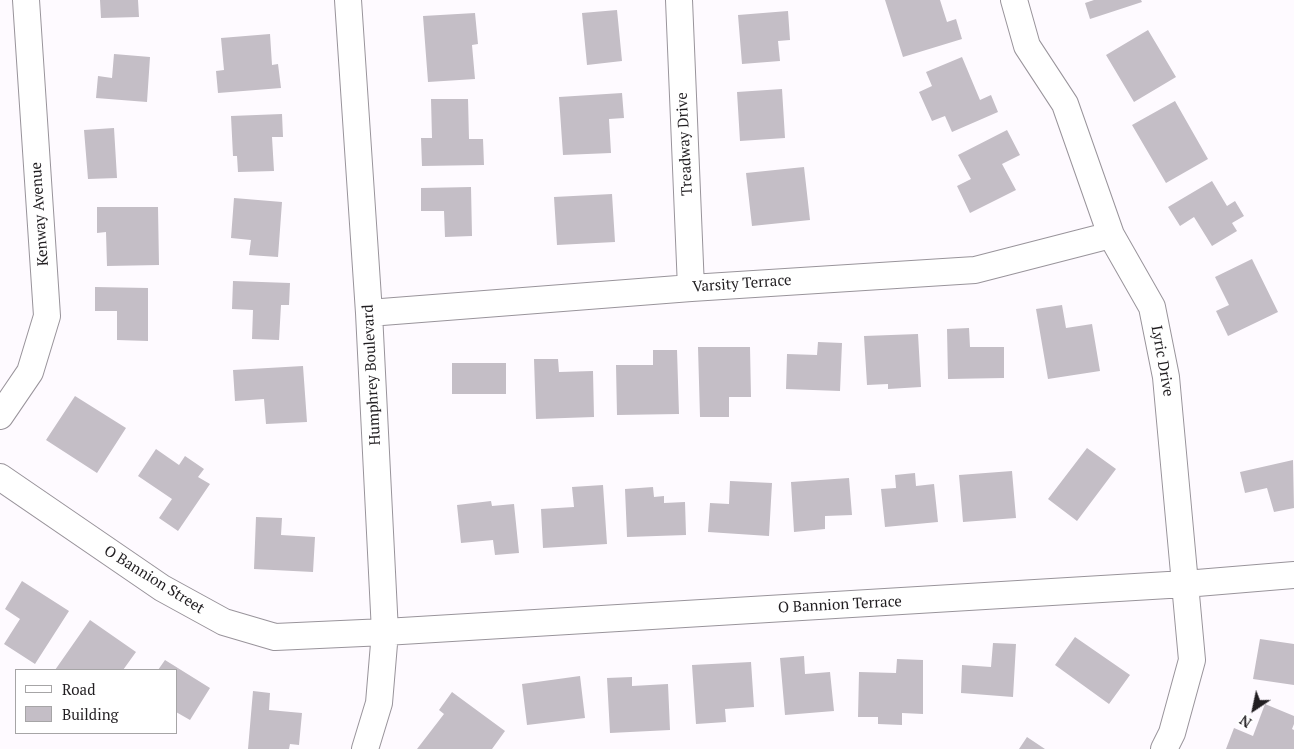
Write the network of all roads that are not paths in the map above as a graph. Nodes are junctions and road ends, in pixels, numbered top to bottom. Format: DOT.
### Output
graph roads {
  1 [pos="26,0"];
  2 [pos="348,0"];
  3 [pos="679,0"];
  4 [pos="1014,0"];
  5 [pos="1112,235"];
  6 [pos="691,288"];
  7 [pos="369,313"];
  8 [pos="0,416"];
  9 [pos="0,477"];
  10 [pos="1294,575"];
  11 [pos="1185,584"];
  12 [pos="385,632"];
  13 [pos="365,749"];
  14 [pos="1164,749"];
  1 -- 8 [label="street, Kenway Avenue"];
  2 -- 7 [label="street, Humphrey Boulevard"];
  3 -- 6 [label="street, Treadway Drive"];
  4 -- 5 [label="street, Lyric Drive"];
  5 -- 6 [label="street, Varsity Terrace"];
  5 -- 11 [label="street, Lyric Drive"];
  6 -- 7 [label="street, Varsity Terrace"];
  7 -- 12 [label="street, Humphrey Boulevard"];
  9 -- 12 [label="street, O Bannion Street"];
  10 -- 11 [label="street, O Bannion Terrace"];
  11 -- 12 [label="street, O Bannion Terrace"];
  11 -- 14 [label="street, Lyric Drive"];
  12 -- 13 [label="street, Humphrey Boulevard"];
}
